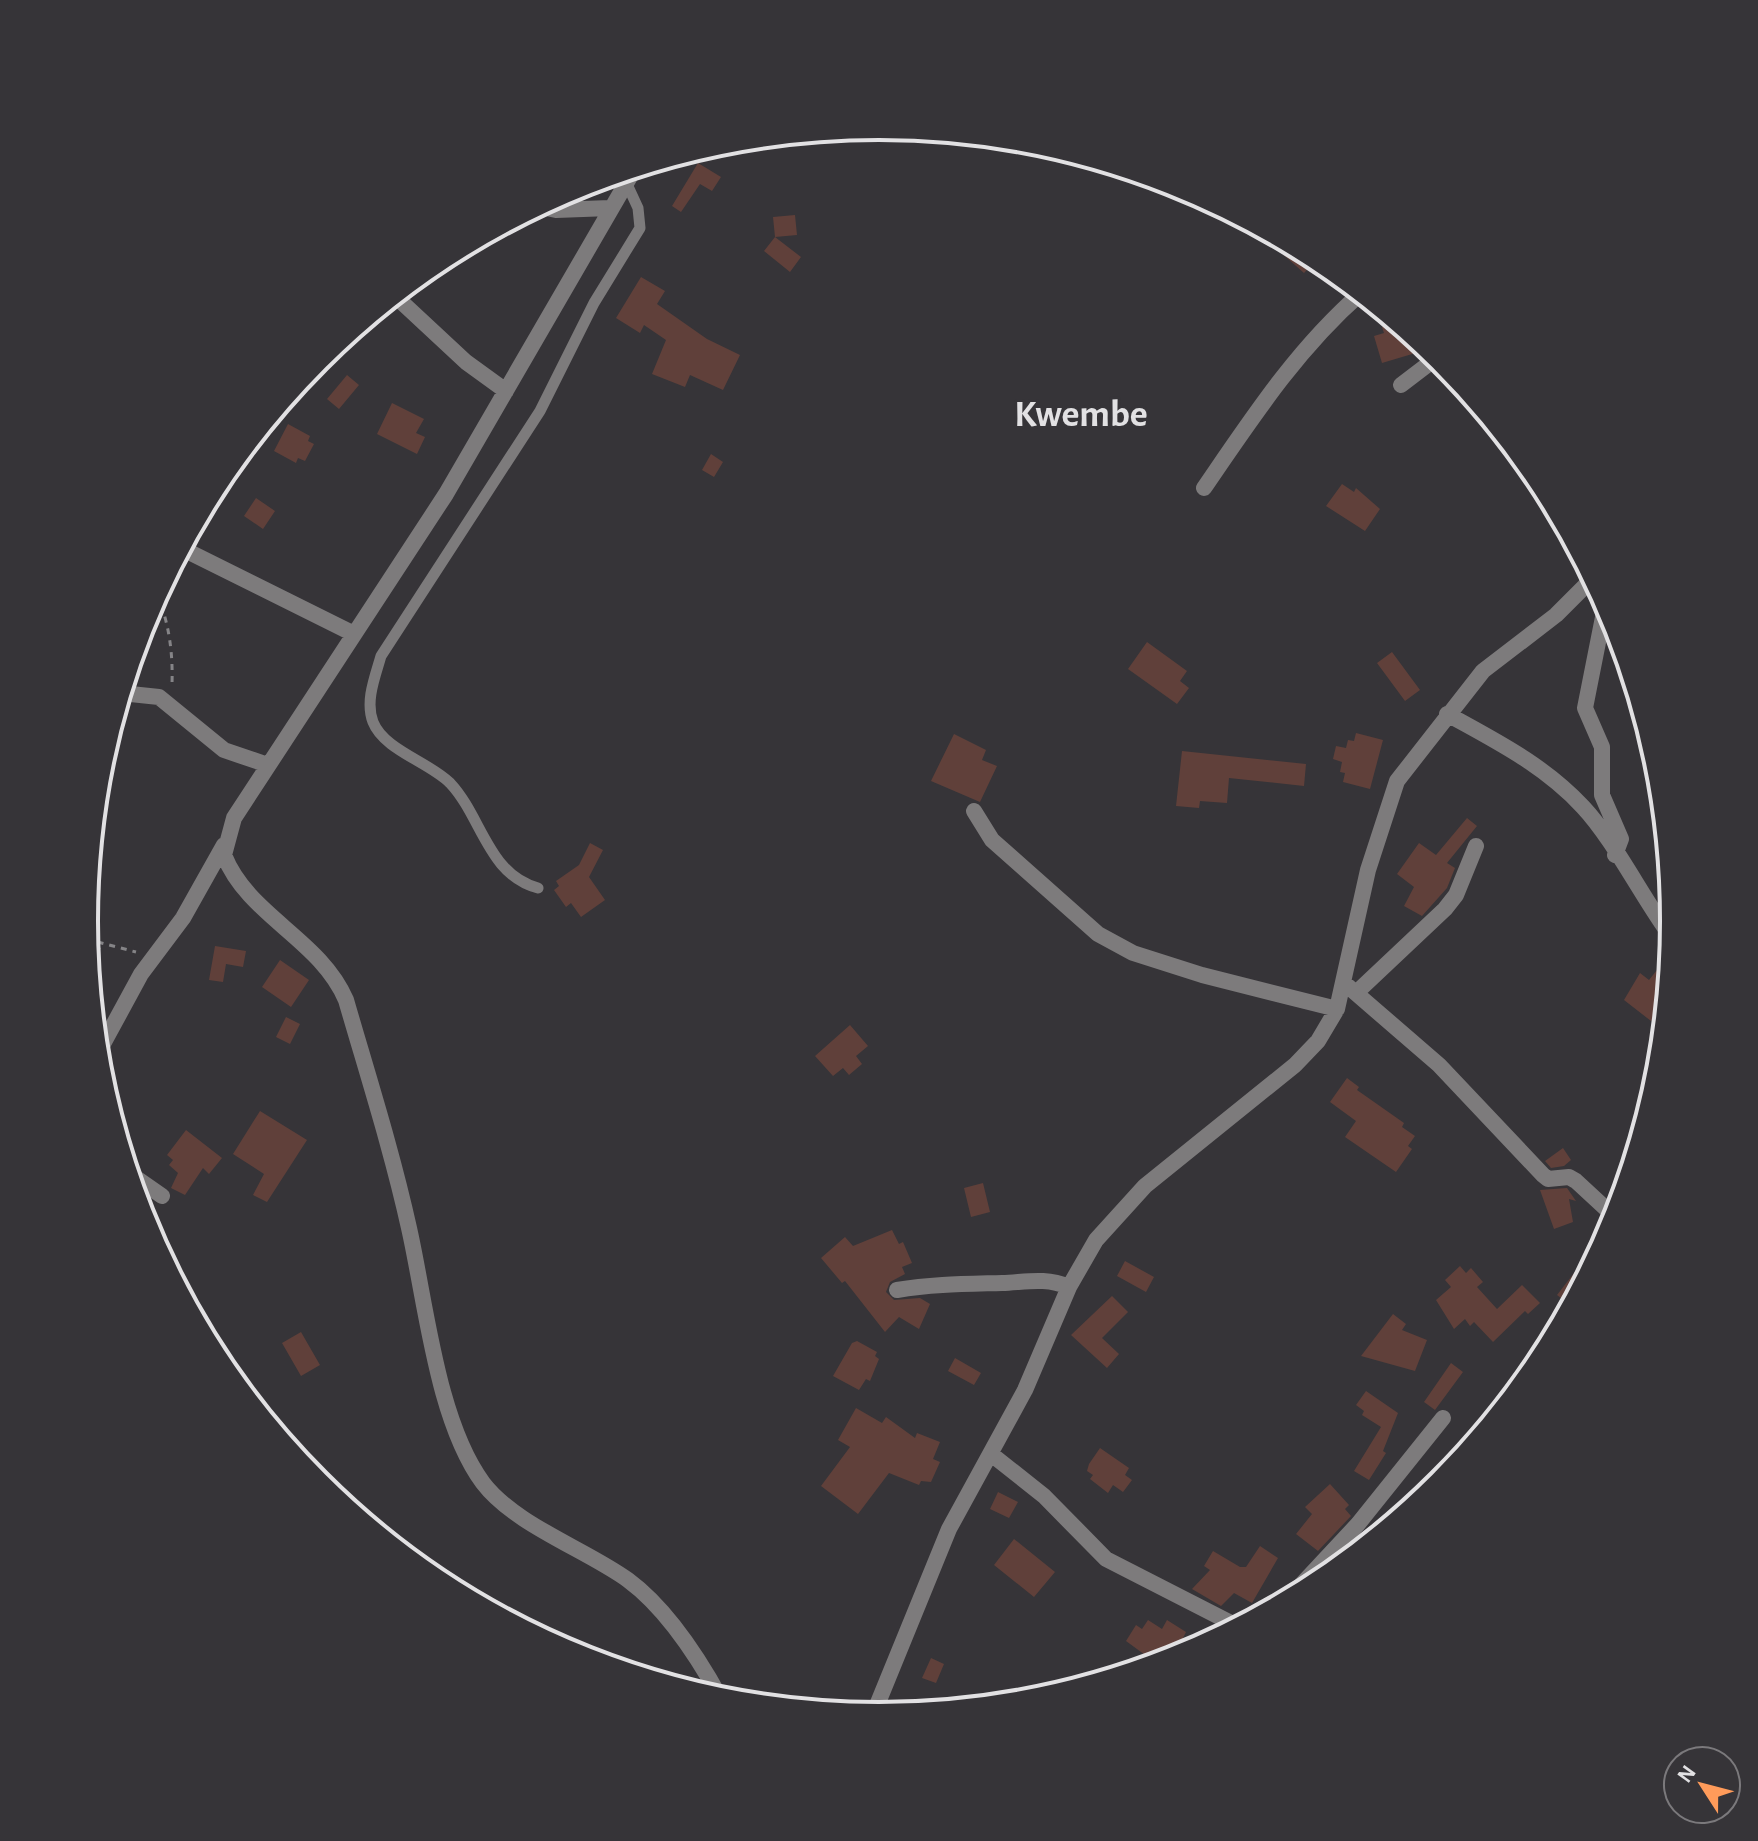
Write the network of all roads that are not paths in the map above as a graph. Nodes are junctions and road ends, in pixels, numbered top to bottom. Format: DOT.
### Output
graph roads {
  1 [pos="632,180"];
  2 [pos="627,181"];
  3 [pos="610,208"];
  4 [pos="556,210"];
  5 [pos="1353,300"];
  6 [pos="402,303"];
  7 [pos="1428,365"];
  8 [pos="1401,385"];
  9 [pos="506,391"];
  10 [pos="1204,488"];
  11 [pos="191,553"];
  12 [pos="1584,587"];
  13 [pos="1602,624"];
  14 [pos="352,633"];
  15 [pos="132,694"];
  16 [pos="1447,714"];
  17 [pos="268,765"];
  18 [pos="974,811"];
  19 [pos="224,845"];
  20 [pos="1476,846"];
  21 [pos="1615,855"];
  22 [pos="538,888"];
  23 [pos="1660,920"];
  24 [pos="1350,987"];
  25 [pos="1337,1009"];
  26 [pos="107,1037"];
  27 [pos="143,1183"];
  28 [pos="162,1196"];
  29 [pos="1605,1208"];
  30 [pos="1069,1287"];
  31 [pos="897,1290"];
  32 [pos="1443,1418"];
  33 [pos="991,1454"];
  34 [pos="1320,1565"];
  35 [pos="1226,1620"];
  36 [pos="709,1682"];
  37 [pos="878,1702"];
  1 -- 22 [label="lane"];
  2 -- 3 [label="street"];
  3 -- 4 [label="street"];
  3 -- 9 [label="street"];
  5 -- 10 [label="street"];
  6 -- 9 [label="street"];
  7 -- 8 [label="street"];
  9 -- 14 [label="street"];
  11 -- 14 [label="street"];
  12 -- 16 [label="street"];
  13 -- 21 [label="street"];
  14 -- 17 [label="street"];
  15 -- 17 [label="street"];
  16 -- 21 [label="street"];
  16 -- 24 [label="street"];
  17 -- 19 [label="street"];
  18 -- 25 [label="street"];
  19 -- 26 [label="street"];
  19 -- 36 [label="street"];
  20 -- 24 [label="street"];
  21 -- 23 [label="street"];
  24 -- 25 [label="street"];
  24 -- 29 [label="street"];
  25 -- 30 [label="street"];
  27 -- 28 [label="street"];
  30 -- 31 [label="street"];
  30 -- 33 [label="street"];
  32 -- 34 [label="street"];
  33 -- 35 [label="street"];
  33 -- 37 [label="street"];
}
